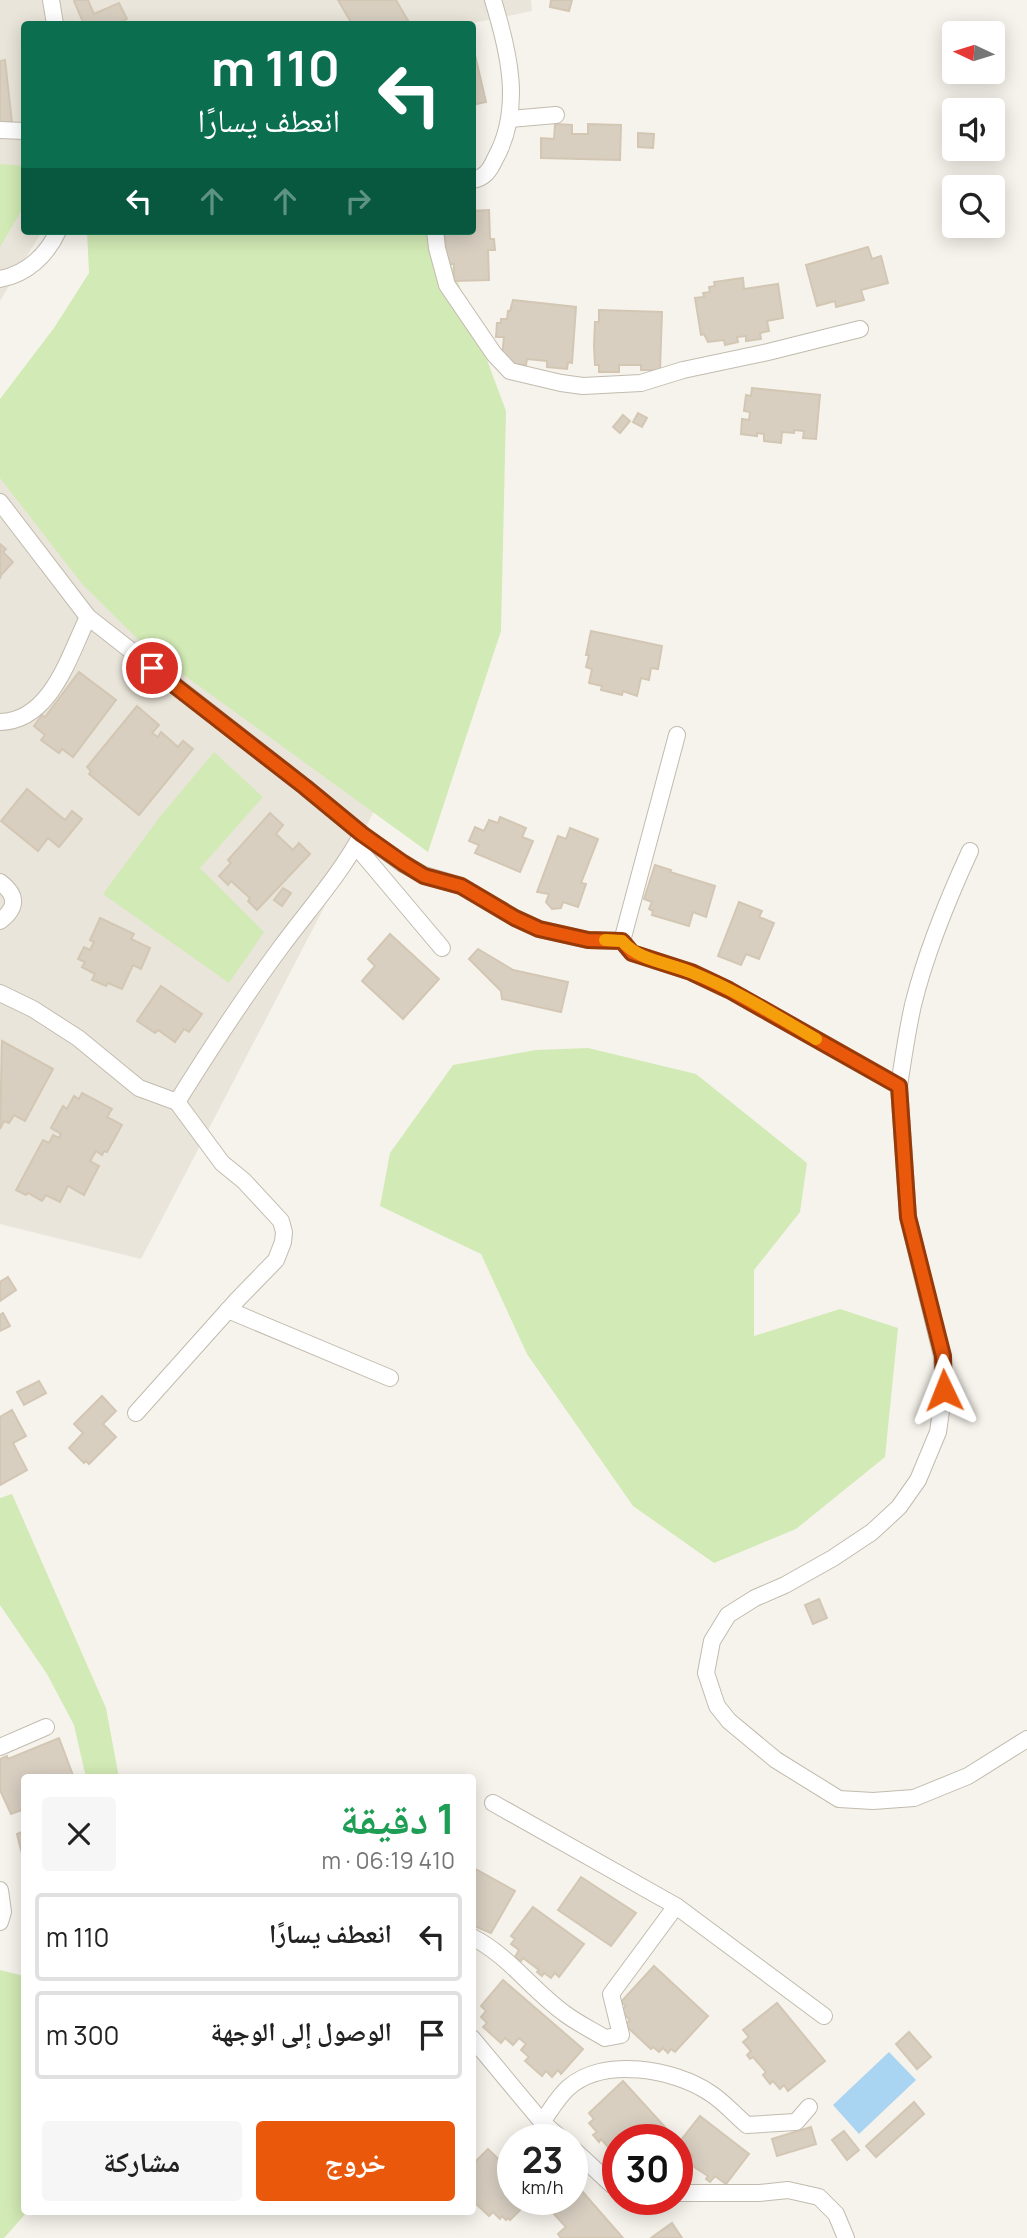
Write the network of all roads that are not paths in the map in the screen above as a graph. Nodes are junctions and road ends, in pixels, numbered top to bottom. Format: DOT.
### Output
graph roads {
  1 [pos="51,0"];
  2 [pos="493,0"];
  3 [pos="54,21"];
  4 [pos="556,115"];
  5 [pos="510,119"];
  6 [pos="0,130"];
  7 [pos="21,131"];
  8 [pos="476,178"];
  9 [pos="55,235"];
  10 [pos="435,235"];
  11 [pos="0,279"];
  12 [pos="860,329"];
  13 [pos="0,502"];
  14 [pos="88,617"];
  15 [pos="0,722"];
  16 [pos="677,735"];
  17 [pos="359,840"];
  18 [pos="970,851"];
  19 [pos="0,882"];
  20 [pos="0,920"];
  21 [pos="622,941"];
  22 [pos="442,948"];
  23 [pos="0,993"];
  24 [pos="899,1086"];
  25 [pos="177,1102"];
  26 [pos="228,1310"];
  27 [pos="390,1378"];
  28 [pos="136,1413"];
  29 [pos="46,1727"];
  30 [pos="1027,1739"];
  31 [pos="0,1747"];
  32 [pos="493,1803"];
  33 [pos="0,1890"];
  34 [pos="676,1906"];
  35 [pos="0,1922"];
  36 [pos="476,1939"];
  37 [pos="824,2015"];
  38 [pos="476,2043"];
  39 [pos="808,2107"];
  40 [pos="542,2122"];
  41 [pos="544,2124"];
  42 [pos="588,2163"];
  43 [pos="602,2176"];
  44 [pos="693,2193"];
  45 [pos="846,2238"];
  1 -- 3 [label="street"];
  2 -- 5 [label="street"];
  4 -- 5 [label="street"];
  5 -- 8 [label="street"];
  6 -- 7 [label="street"];
  9 -- 11 [label="street"];
  10 -- 12 [label="street"];
  13 -- 14 [label="street"];
  14 -- 15 [label="street"];
  14 -- 17 [label="street"];
  16 -- 21 [label="street"];
  17 -- 21 [label="street"];
  17 -- 22 [label="street"];
  17 -- 25 [label="street"];
  18 -- 24 [label="street"];
  19 -- 20 [label="street"];
  21 -- 24 [label="street"];
  23 -- 25 [label="street"];
  24 -- 30 [label="street"];
  25 -- 26 [label="street"];
  26 -- 27 [label="street"];
  26 -- 28 [label="street"];
  29 -- 31 [label="street"];
  32 -- 34 [label="street"];
  33 -- 35 [label="street"];
  34 -- 36 [label="street"];
  34 -- 37 [label="street"];
  38 -- 40 [label="street"];
  39 -- 40 [label="street"];
  40 -- 41 [label="street"];
  42 -- 43 [label="street"];
  44 -- 45 [label="street"];
}
